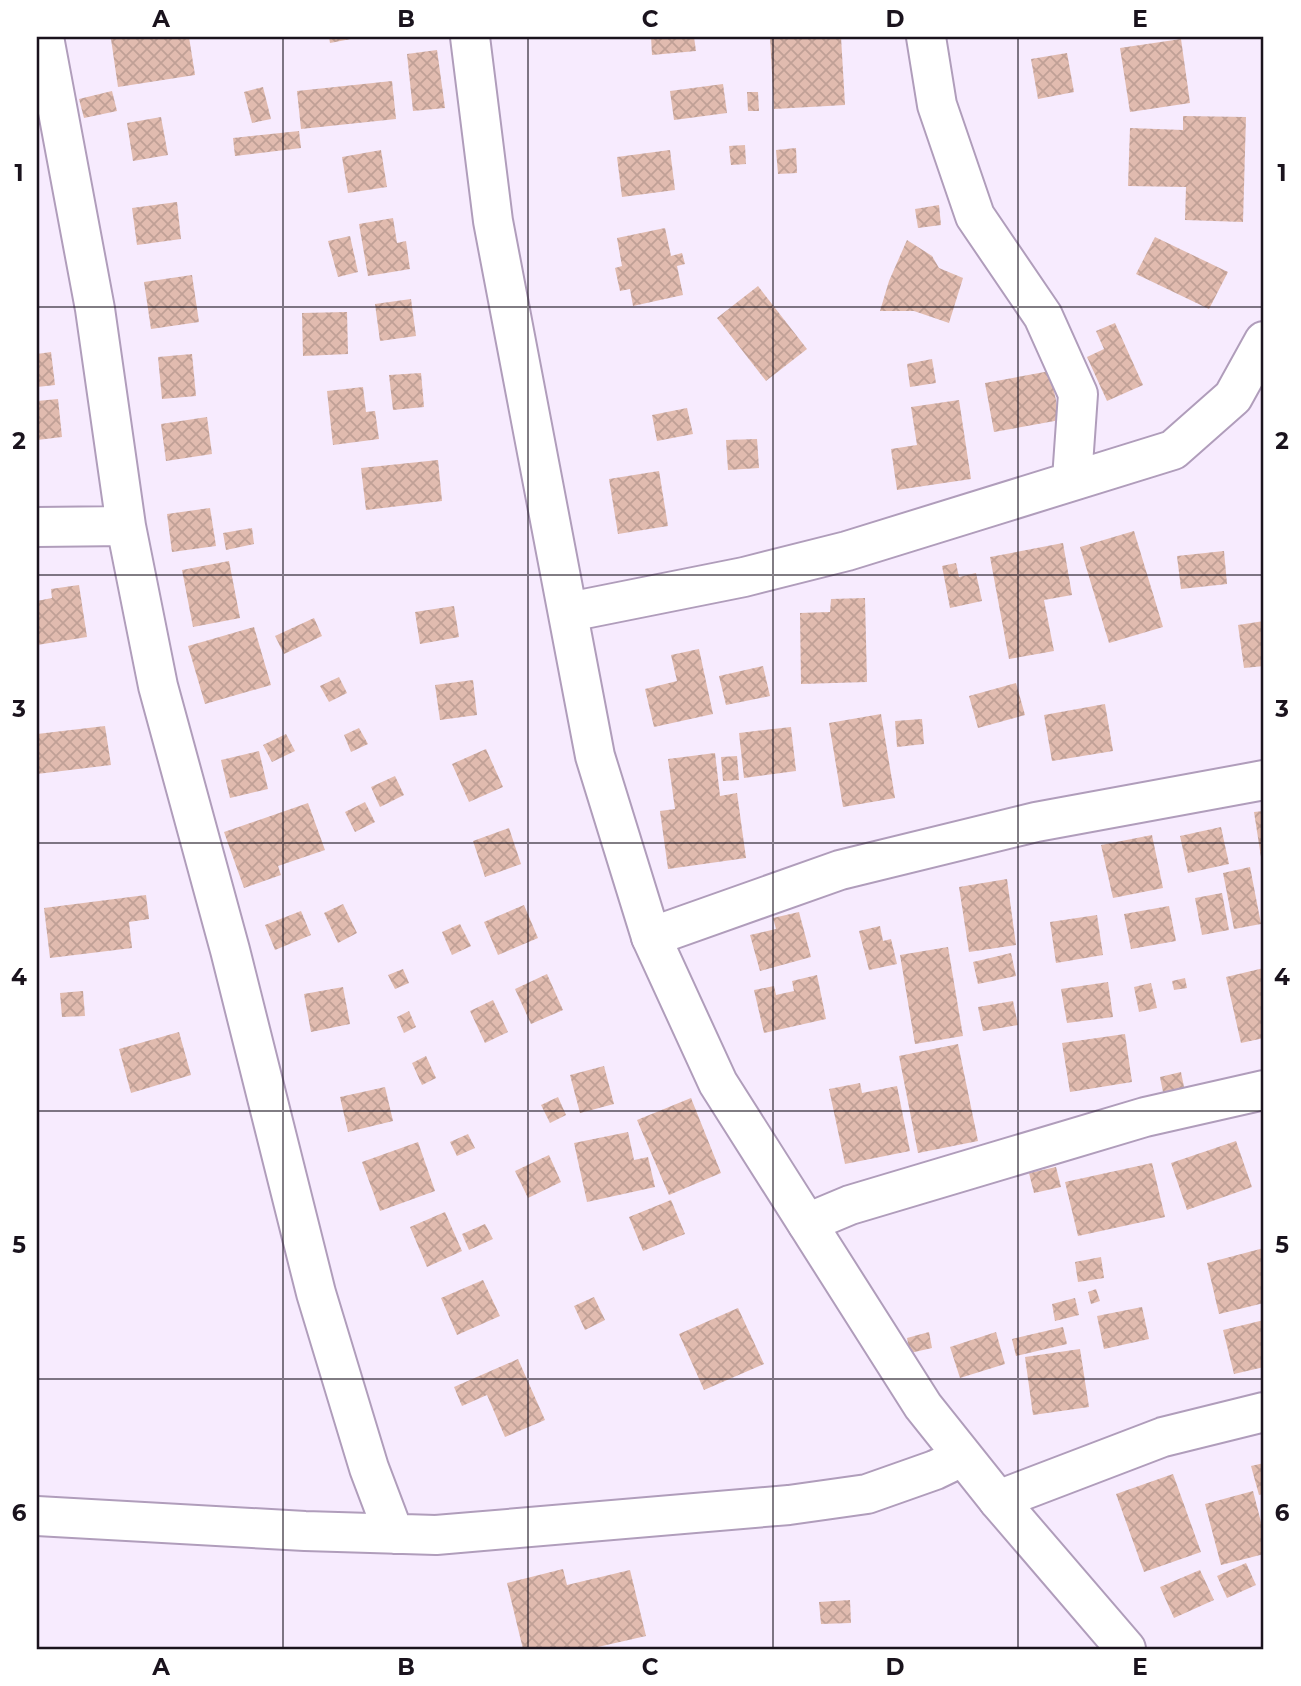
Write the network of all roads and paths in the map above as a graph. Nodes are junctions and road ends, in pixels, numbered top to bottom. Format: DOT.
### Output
graph roads {
  1 [pos="44,37"];
  2 [pos="470,37"];
  3 [pos="926,37"];
  4 [pos="1264,341"];
  5 [pos="1072,479"];
  6 [pos="126,526"];
  7 [pos="37,527"];
  8 [pos="569,612"];
  9 [pos="1264,780"];
  10 [pos="651,937"];
  11 [pos="1264,1090"];
  12 [pos="807,1223"];
  13 [pos="1264,1412"];
  14 [pos="962,1457"];
  15 [pos="998,1500"];
  16 [pos="37,1516"];
  17 [pos="394,1534"];
  18 [pos="1126,1649"];
  1 -- 6 [label="street"];
  2 -- 8 [label="street"];
  3 -- 5 [label="street"];
  4 -- 5 [label="street"];
  5 -- 8 [label="street"];
  6 -- 7 [label="street"];
  6 -- 17 [label="street"];
  8 -- 10 [label="street"];
  9 -- 10 [label="street"];
  10 -- 12 [label="street"];
  11 -- 12 [label="street"];
  12 -- 14 [label="street"];
  13 -- 15 [label="street"];
  14 -- 15 [label="street"];
  14 -- 17 [label="street"];
  15 -- 18 [label="street"];
  16 -- 17 [label="street"];
}
